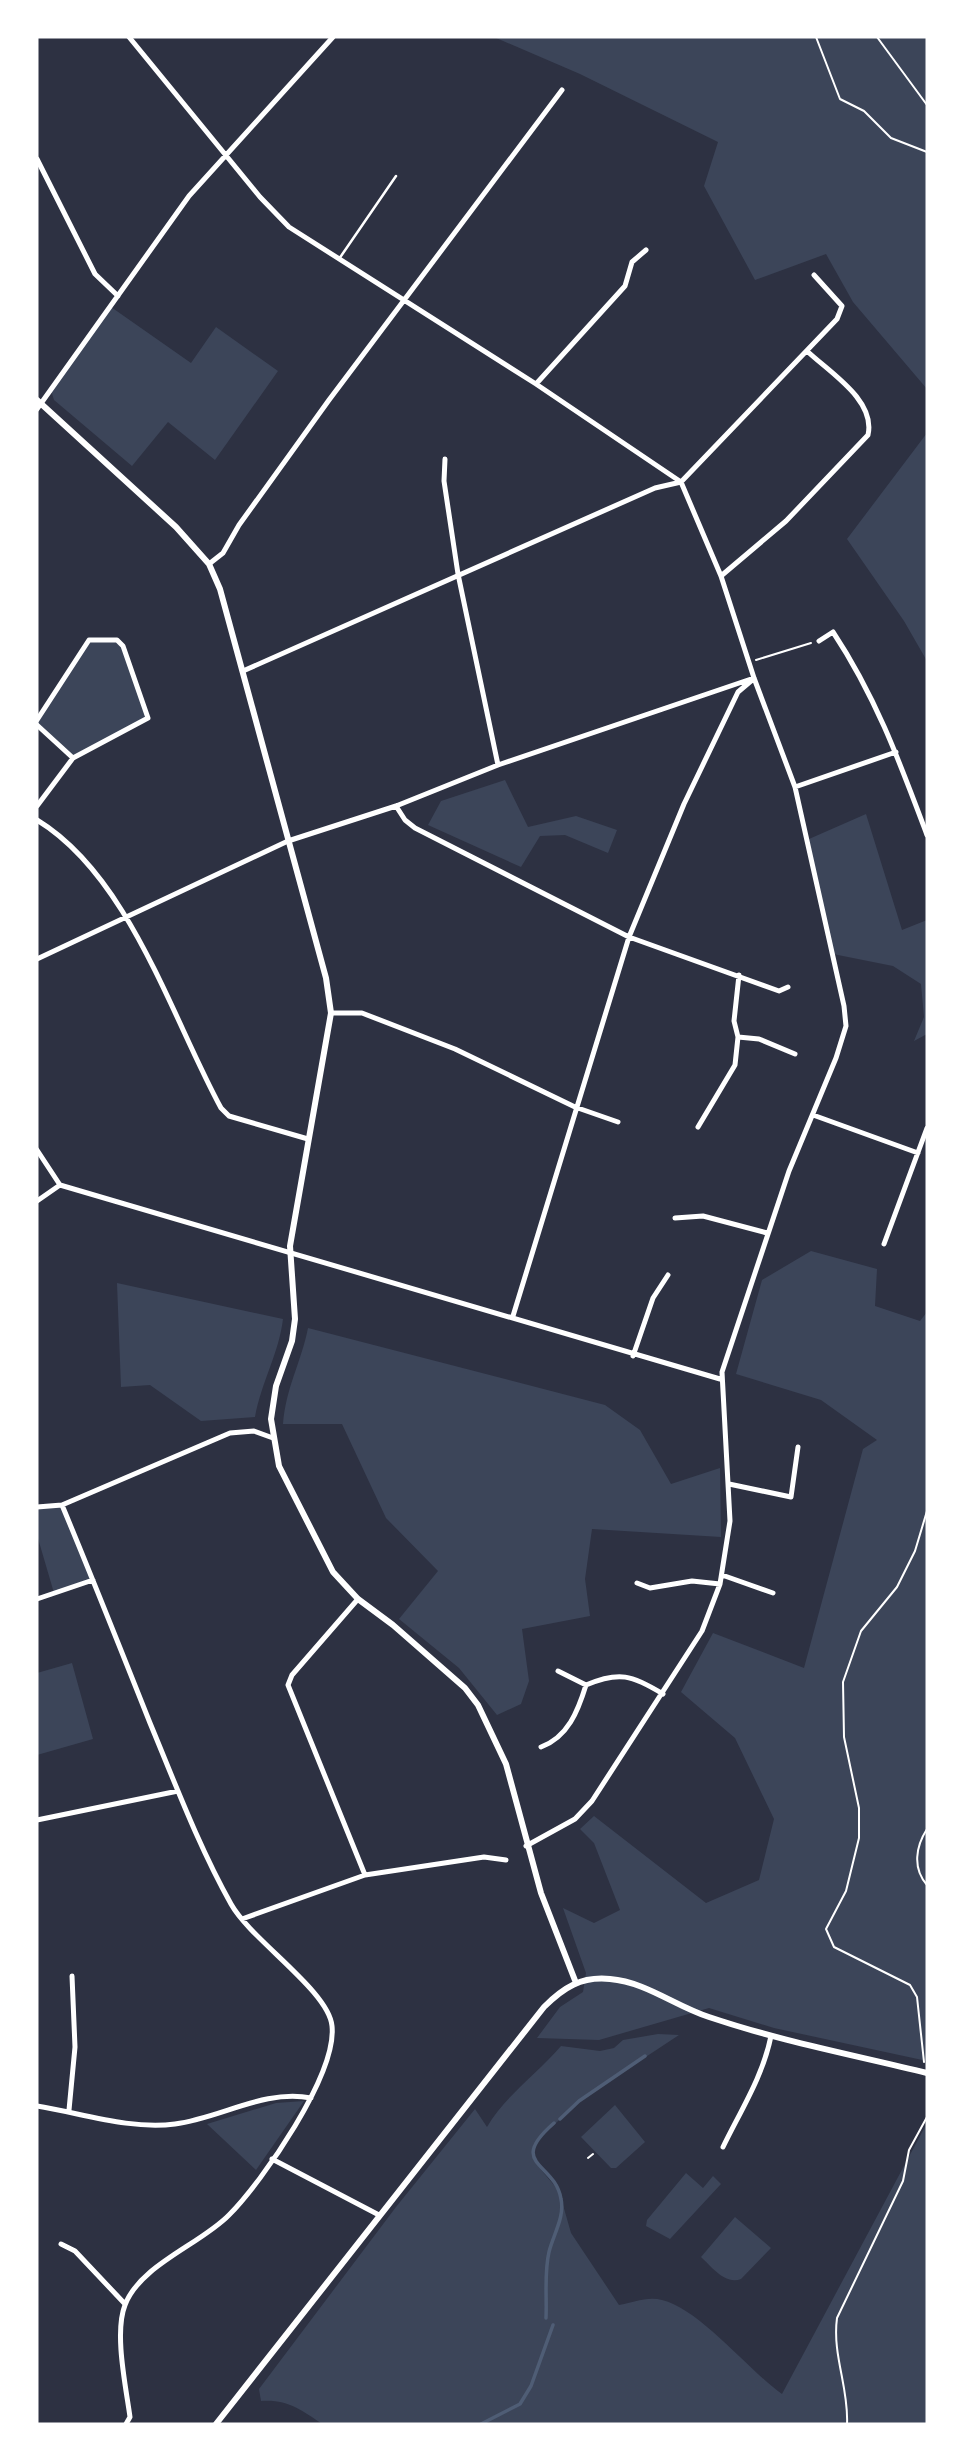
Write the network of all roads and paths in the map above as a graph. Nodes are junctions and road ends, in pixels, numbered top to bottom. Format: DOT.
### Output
graph roads {
  1 [pos="129,37"];
  2 [pos="333,37"];
  3 [pos="816,37"];
  4 [pos="877,37"];
  5 [pos="562,90"];
  6 [pos="927,105"];
  7 [pos="927,152"];
  8 [pos="227,153"];
  9 [pos="37,159"];
  10 [pos="396,176"];
  11 [pos="646,250"];
  12 [pos="340,259"];
  13 [pos="814,275"];
  14 [pos="118,296"];
  15 [pos="403,301"];
  16 [pos="807,351"];
  17 [pos="536,384"];
  18 [pos="38,404"];
  19 [pos="445,460"];
  20 [pos="681,482"];
  21 [pos="209,564"];
  22 [pos="458,574"];
  23 [pos="721,576"];
  24 [pos="818,640"];
  25 [pos="748,662"];
  26 [pos="243,671"];
  27 [pos="754,678"];
  28 [pos="37,723"];
  29 [pos="896,752"];
  30 [pos="72,758"];
  31 [pos="498,765"];
  32 [pos="795,787"];
  33 [pos="37,806"];
  34 [pos="396,806"];
  35 [pos="37,820"];
  36 [pos="927,835"];
  37 [pos="288,841"];
  38 [pos="127,918"];
  39 [pos="629,937"];
  40 [pos="37,959"];
  41 [pos="738,975"];
  42 [pos="788,987"];
  43 [pos="331,1013"];
  44 [pos="738,1037"];
  45 [pos="795,1054"];
  46 [pos="575,1107"];
  47 [pos="813,1115"];
  48 [pos="618,1122"];
  49 [pos="698,1127"];
  50 [pos="927,1128"];
  51 [pos="308,1139"];
  52 [pos="37,1150"];
  53 [pos="918,1153"];
  54 [pos="60,1185"];
  55 [pos="37,1201"];
  56 [pos="675,1218"];
  57 [pos="767,1233"];
  58 [pos="884,1244"];
  59 [pos="291,1253"];
  60 [pos="667,1275"];
  61 [pos="513,1316"];
  62 [pos="634,1356"];
  63 [pos="720,1379"];
  64 [pos="273,1438"];
  65 [pos="799,1447"];
  66 [pos="729,1484"];
  67 [pos="62,1505"];
  68 [pos="37,1507"];
  69 [pos="927,1511"];
  70 [pos="722,1575"];
  71 [pos="93,1580"];
  72 [pos="637,1583"];
  73 [pos="720,1584"];
  74 [pos="773,1593"];
  75 [pos="37,1599"];
  76 [pos="358,1599"];
  77 [pos="558,1671"];
  78 [pos="586,1685"];
  79 [pos="663,1694"];
  80 [pos="541,1748"];
  81 [pos="178,1791"];
  82 [pos="37,1820"];
  83 [pos="927,1829"];
  84 [pos="526,1846"];
  85 [pos="506,1860"];
  86 [pos="365,1875"];
  87 [pos="927,1885"];
  88 [pos="242,1919"];
  89 [pos="72,1976"];
  90 [pos="576,1983"];
  91 [pos="771,2036"];
  92 [pos="926,2073"];
  93 [pos="311,2098"];
  94 [pos="37,2106"];
  95 [pos="69,2110"];
  96 [pos="927,2117"];
  97 [pos="723,2147"];
  98 [pos="593,2154"];
  99 [pos="587,2158"];
  100 [pos="272,2159"];
  101 [pos="379,2215"];
  102 [pos="61,2244"];
  103 [pos="125,2304"];
  104 [pos="126,2424"];
  105 [pos="216,2424"];
  106 [pos="847,2424"];
  1 -- 8 [label="street"];
  2 -- 8 [label="street"];
  3 -- 7 [label="path"];
  4 -- 6 [label="path"];
  5 -- 15 [label="street"];
  8 -- 12 [label="street"];
  8 -- 14 [label="street"];
  9 -- 14 [label="street"];
  10 -- 12 [label="lane"];
  11 -- 17 [label="street"];
  12 -- 15 [label="street"];
  13 -- 16 [label="street"];
  14 -- 18 [label="street"];
  15 -- 17 [label="street"];
  15 -- 21 [label="street"];
  16 -- 20 [label="street"];
  16 -- 23 [label="street"];
  17 -- 20 [label="street"];
  18 -- 21 [label="street"];
  19 -- 22 [label="street"];
  20 -- 22 [label="street"];
  20 -- 23 [label="street"];
  21 -- 26 [label="street"];
  22 -- 26 [label="street"];
  22 -- 31 [label="street"];
  23 -- 25 [label="street"];
  24 -- 25 [label="path"];
  24 -- 29 [label="street"];
  25 -- 27 [label="street"];
  26 -- 37 [label="street"];
  27 -- 31 [label="street"];
  27 -- 32 [label="street"];
  27 -- 39 [label="street"];
  28 -- 30 [label="street"];
  28 -- 30 [label="street"];
  29 -- 32 [label="street"];
  29 -- 36 [label="street"];
  30 -- 33 [label="street"];
  31 -- 34 [label="street"];
  32 -- 47 [label="street"];
  34 -- 37 [label="street"];
  34 -- 39 [label="street"];
  35 -- 38 [label="street"];
  37 -- 38 [label="street"];
  37 -- 43 [label="street"];
  38 -- 40 [label="street"];
  38 -- 51 [label="street"];
  39 -- 41 [label="street"];
  39 -- 46 [label="street"];
  41 -- 42 [label="street"];
  41 -- 44 [label="street"];
  43 -- 46 [label="street"];
  43 -- 51 [label="street"];
  44 -- 45 [label="street"];
  44 -- 49 [label="street"];
  46 -- 48 [label="street"];
  46 -- 61 [label="street"];
  47 -- 53 [label="street"];
  47 -- 57 [label="street"];
  50 -- 53 [label="street"];
  51 -- 59 [label="street"];
  52 -- 54 [label="street"];
  53 -- 58 [label="street"];
  54 -- 55 [label="street"];
  54 -- 59 [label="street"];
  56 -- 57 [label="street"];
  57 -- 63 [label="street"];
  59 -- 61 [label="street"];
  59 -- 64 [label="street"];
  60 -- 62 [label="street"];
  61 -- 62 [label="street"];
  62 -- 63 [label="street"];
  63 -- 66 [label="street"];
  64 -- 67 [label="street"];
  64 -- 76 [label="street"];
  65 -- 66 [label="street"];
  66 -- 70 [label="street"];
  67 -- 68 [label="street"];
  67 -- 71 [label="street"];
  69 -- 92 [label="path"];
  70 -- 73 [label="street"];
  70 -- 74 [label="street"];
  71 -- 75 [label="street"];
  71 -- 81 [label="street"];
  72 -- 73 [label="street"];
  73 -- 79 [label="street"];
  76 -- 84 [label="street"];
  76 -- 86 [label="street"];
  77 -- 78 [label="street"];
  78 -- 79 [label="street"];
  78 -- 80 [label="street"];
  79 -- 84 [label="street"];
  81 -- 82 [label="street"];
  81 -- 88 [label="street"];
  83 -- 87 [label="path"];
  84 -- 90 [label="street"];
  85 -- 86 [label="street"];
  86 -- 88 [label="street"];
  88 -- 93 [label="street"];
  89 -- 95 [label="street"];
  90 -- 91 [label="street"];
  90 -- 101 [label="street"];
  91 -- 92 [label="street"];
  91 -- 97 [label="street"];
  93 -- 95 [label="street"];
  93 -- 100 [label="street"];
  94 -- 95 [label="street"];
  96 -- 106 [label="path"];
  98 -- 99 [label="path"];
  100 -- 101 [label="street"];
  100 -- 103 [label="street"];
  101 -- 105 [label="street"];
  102 -- 103 [label="street"];
  103 -- 104 [label="street"];
}
